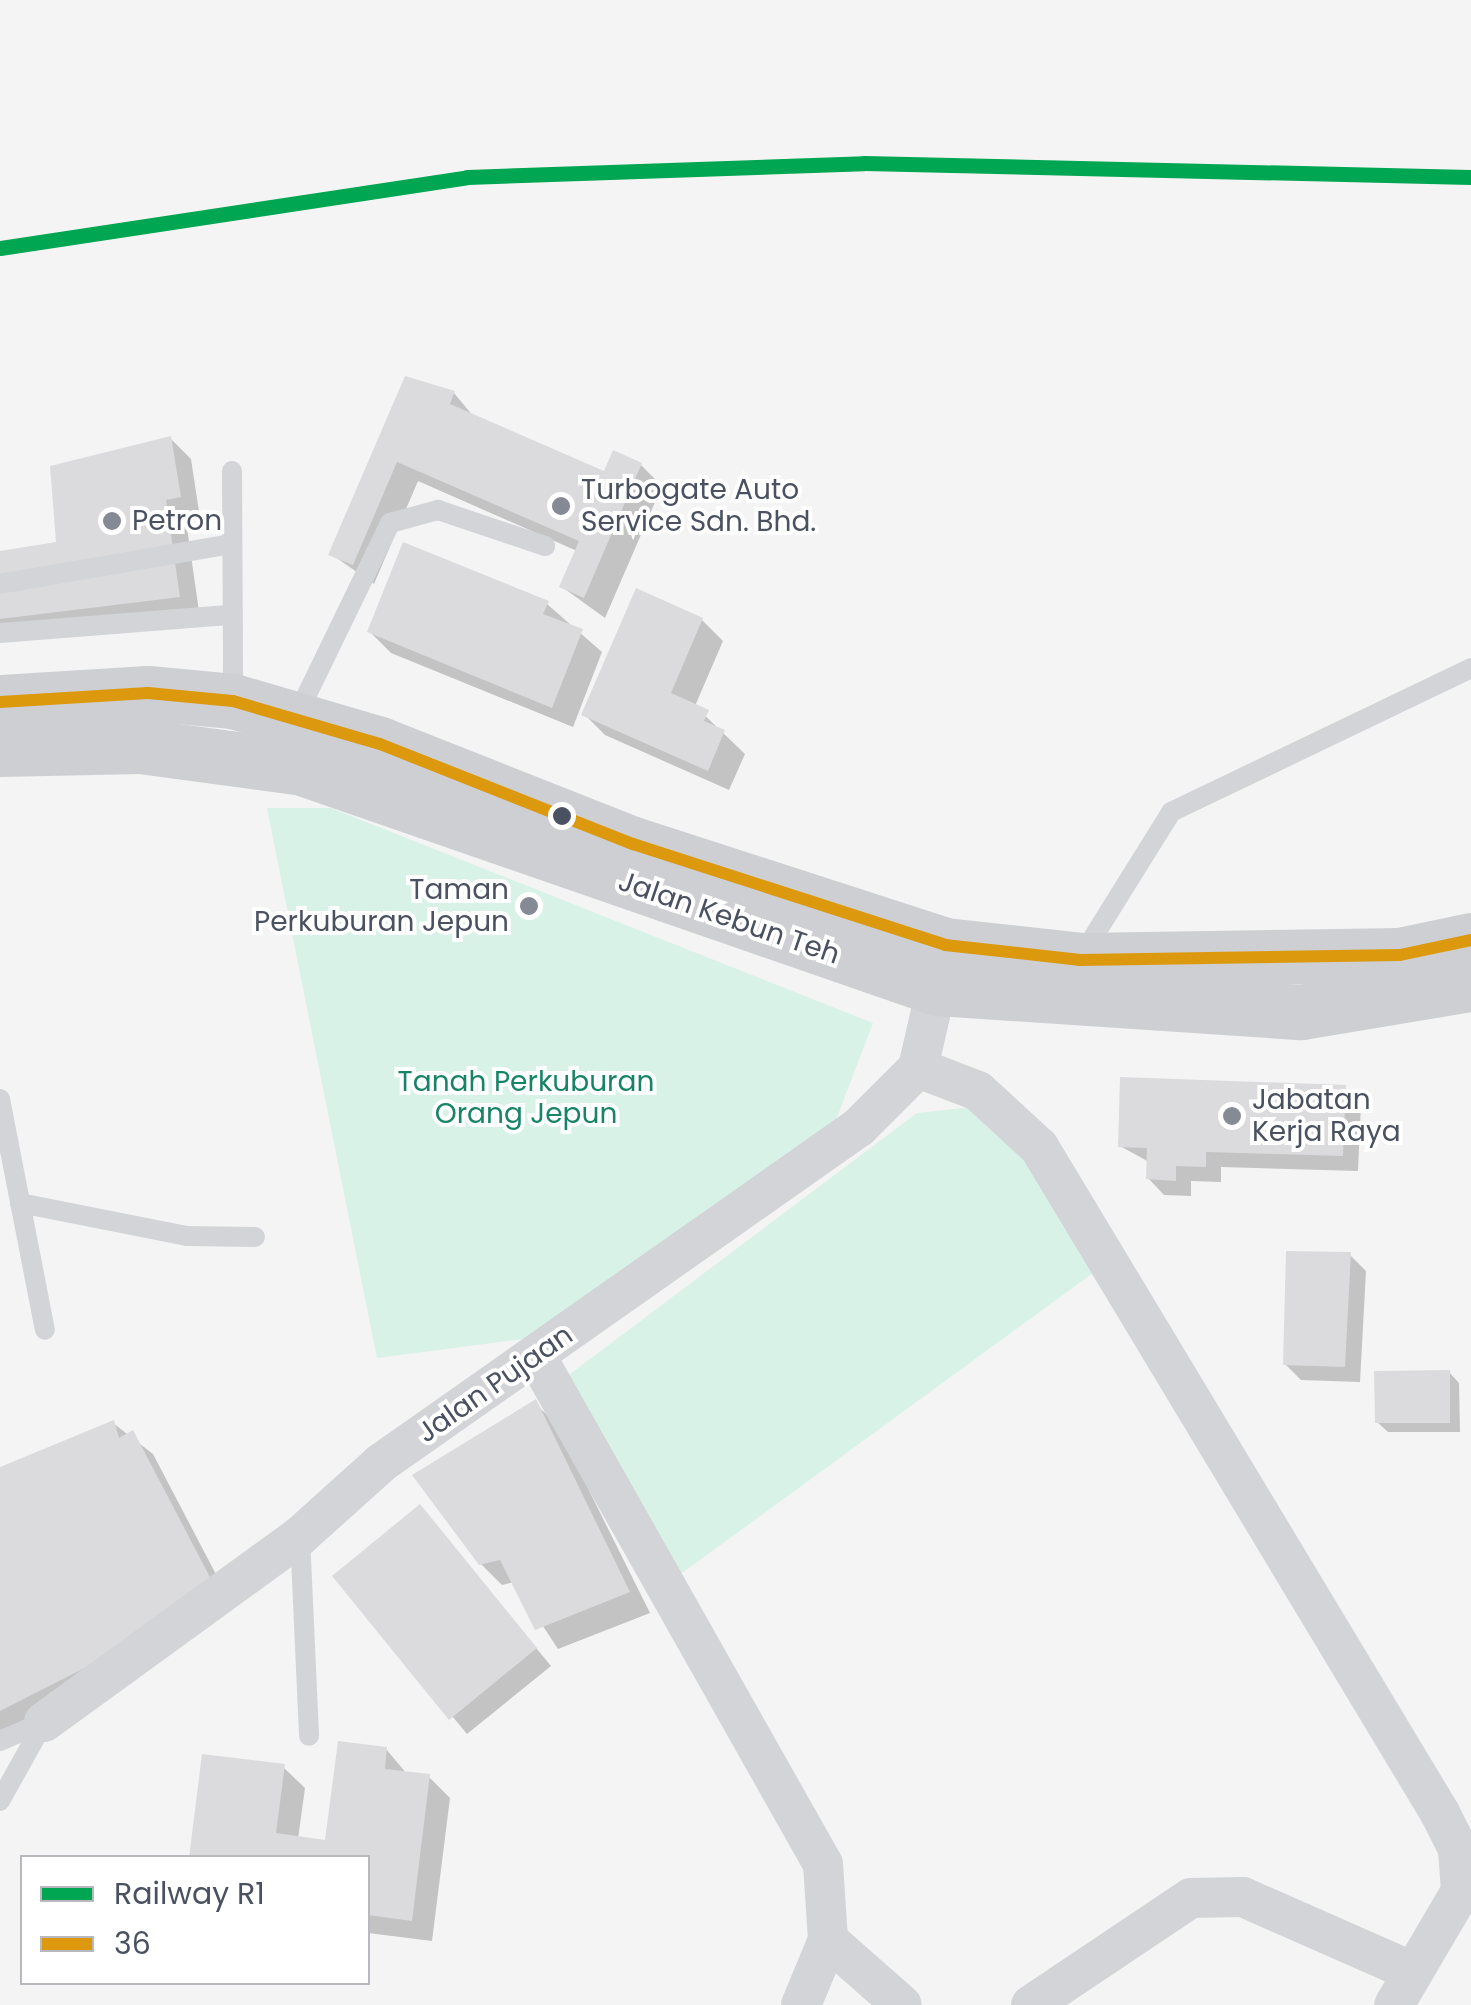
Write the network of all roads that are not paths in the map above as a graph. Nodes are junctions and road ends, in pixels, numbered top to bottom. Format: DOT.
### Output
graph roads {
  1 [pos="232,471"];
  2 [pos="231,544"];
  3 [pos="544,546"];
  4 [pos="0,584"];
  5 [pos="230,615"];
  6 [pos="0,633"];
  7 [pos="1471,668"];
  8 [pos="0,702"];
  9 [pos="233,702"];
  10 [pos="295,719"];
  11 [pos="0,749"];
  12 [pos="242,755"];
  13 [pos="1471,940"];
  14 [pos="941,966"];
  15 [pos="1067,978"];
  16 [pos="1471,984"];
  17 [pos="918,1068"];
  18 [pos="0,1098"];
  19 [pos="20,1203"];
  20 [pos="254,1237"];
  21 [pos="44,1330"];
  22 [pos="536,1356"];
  23 [pos="300,1536"];
  24 [pos="44,1722"];
  25 [pos="310,1736"];
  26 [pos="0,1741"];
  27 [pos="0,1801"];
  28 [pos="828,1940"];
  29 [pos="1404,1988"];
  30 [pos="801,2005"];
  31 [pos="902,2005"];
  32 [pos="1031,2005"];
  1 -- 2 [label="lane"];
  2 -- 4 [label="lane"];
  2 -- 5 [label="lane"];
  3 -- 10 [label="lane"];
  5 -- 6 [label="lane"];
  5 -- 9 [label="lane"];
  7 -- 15 [label="lane"];
  8 -- 9 [label="main road, Jalan Kebun Teh"];
  9 -- 10 [label="main road, Jalan Kebun Teh"];
  9 -- 12 [label="lane"];
  10 -- 14 [label="main road, Jalan Kebun Teh"];
  11 -- 12 [label="main road, Jalan Kebun Teh"];
  12 -- 14 [label="main road, Jalan Kebun Teh"];
  13 -- 15 [label="main road, Jalan Kebun Teh"];
  14 -- 15 [label="main road, Jalan Kebun Teh"];
  14 -- 17 [label="street"];
  15 -- 16 [label="main road, Jalan Kebun Teh"];
  17 -- 22 [label="street, Jalan Pujaan"];
  17 -- 29 [label="street"];
  18 -- 19 [label="lane"];
  19 -- 20 [label="lane"];
  19 -- 21 [label="lane"];
  22 -- 23 [label="street, Jalan Pujaan"];
  22 -- 28 [label="street"];
  23 -- 24 [label="street, Jalan Pujaan"];
  23 -- 25 [label="lane"];
  24 -- 26 [label="lane"];
  24 -- 27 [label="lane, Jalan Pujaan"];
  28 -- 30 [label="street"];
  28 -- 31 [label="street"];
  29 -- 32 [label="street"];
}
